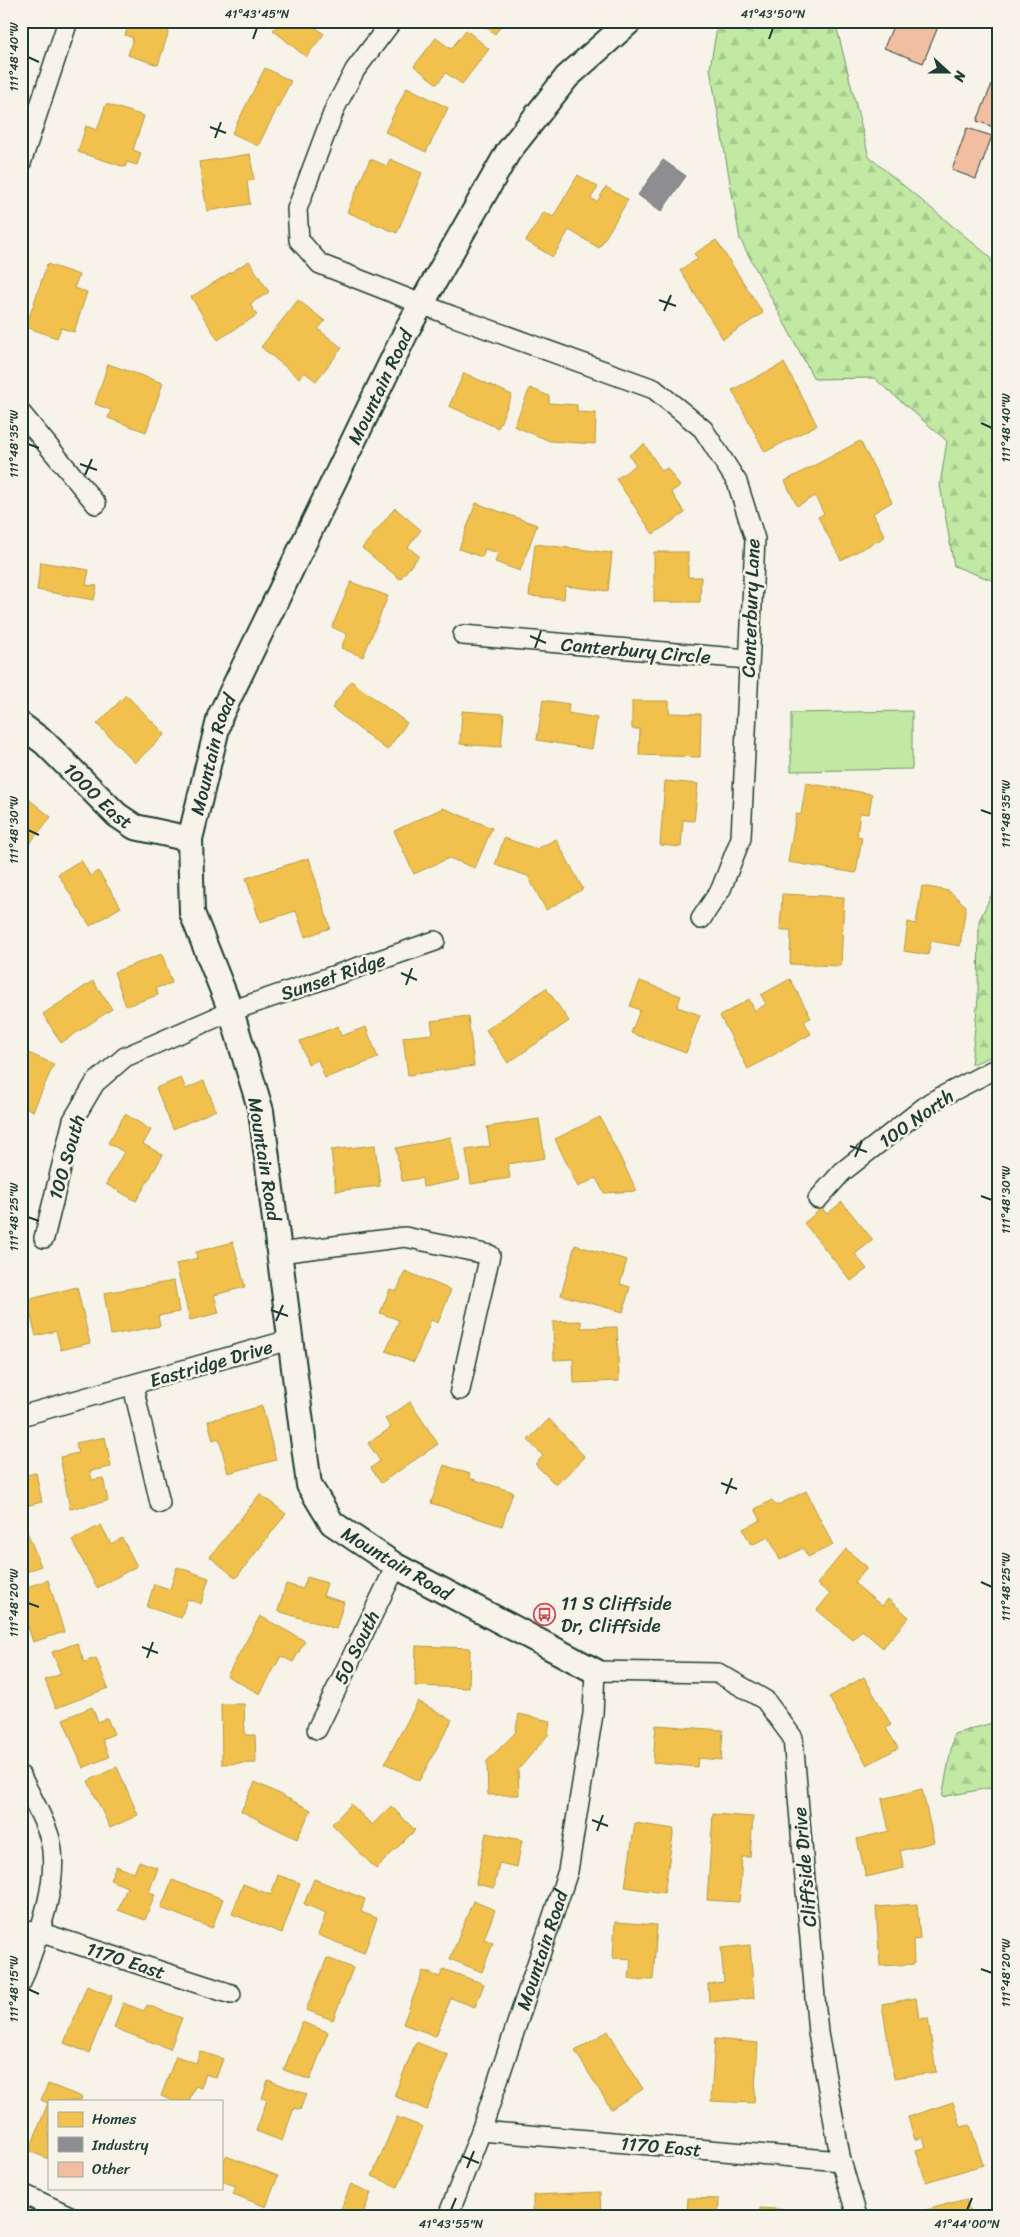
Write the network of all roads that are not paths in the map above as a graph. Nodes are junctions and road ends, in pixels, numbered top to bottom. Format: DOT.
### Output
graph roads {
  1 [pos="68,21"];
  2 [pos="392,21"];
  3 [pos="630,21"];
  4 [pos="21,163"];
  5 [pos="422,304"];
  6 [pos="21,413"];
  7 [pos="96,504"];
  8 [pos="463,635"];
  9 [pos="748,659"];
  10 [pos="21,725"];
  11 [pos="190,839"];
  12 [pos="701,919"];
  13 [pos="435,942"];
  14 [pos="231,1012"];
  15 [pos="999,1067"];
  16 [pos="818,1199"];
  17 [pos="44,1238"];
  18 [pos="279,1253"];
  19 [pos="289,1340"];
  20 [pos="133,1386"];
  21 [pos="460,1390"];
  22 [pos="21,1416"];
  23 [pos="160,1503"];
  24 [pos="396,1566"];
  25 [pos="595,1671"];
  26 [pos="317,1729"];
  27 [pos="21,1776"];
  28 [pos="30,1930"];
  29 [pos="21,1983"];
  30 [pos="231,1994"];
  31 [pos="481,2132"];
  32 [pos="841,2161"];
  33 [pos="21,2193"];
  34 [pos="70,2216"];
  35 [pos="448,2216"];
  36 [pos="856,2216"];
  1 -- 4 [label="street"];
  2 -- 5 [label="street, Canterbury Lane"];
  3 -- 5 [label="street, Mountain Road"];
  5 -- 9 [label="street, Canterbury Lane"];
  5 -- 11 [label="street, Mountain Road"];
  6 -- 7 [label="street"];
  8 -- 9 [label="street, Canterbury Circle"];
  9 -- 12 [label="street, Canterbury Lane"];
  10 -- 11 [label="street, 1000 East"];
  11 -- 14 [label="street, Mountain Road"];
  13 -- 14 [label="street, Sunset Ridge"];
  14 -- 17 [label="street, 100 South"];
  14 -- 18 [label="street, Mountain Road"];
  15 -- 16 [label="street, 100 North"];
  18 -- 19 [label="street, Mountain Road"];
  18 -- 21 [label="street"];
  19 -- 20 [label="street, Eastridge Drive"];
  19 -- 24 [label="street, Mountain Road"];
  20 -- 22 [label="street, Eastridge Drive"];
  20 -- 23 [label="street, Eastridge Drive"];
  24 -- 25 [label="street, Mountain Road"];
  24 -- 26 [label="street, 50 South"];
  25 -- 31 [label="street, Mountain Road"];
  25 -- 32 [label="street, Cliffside Drive"];
  27 -- 28 [label="street"];
  28 -- 29 [label="street"];
  28 -- 30 [label="street, 1170 East"];
  31 -- 32 [label="street, 1170 East"];
  31 -- 35 [label="street, Mountain Road"];
  32 -- 36 [label="street, Cliffside Drive"];
  33 -- 34 [label="street"];
}
